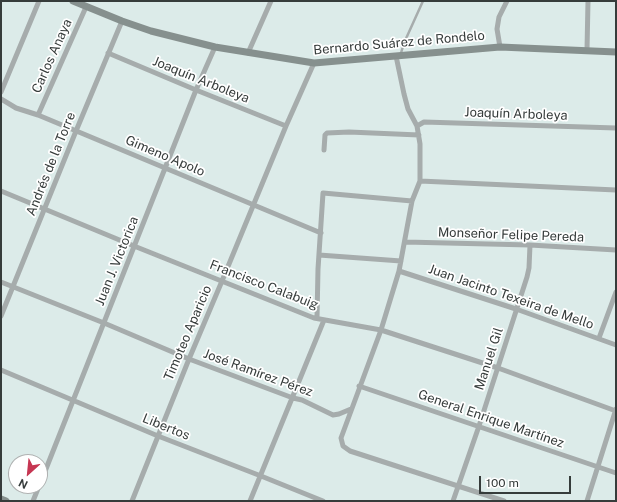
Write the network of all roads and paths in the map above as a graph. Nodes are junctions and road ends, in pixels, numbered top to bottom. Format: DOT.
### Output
graph roads {
  1 [pos="39,1"];
  2 [pos="75,1"];
  3 [pos="271,1"];
  4 [pos="422,1"];
  5 [pos="507,1"];
  6 [pos="588,1"];
  7 [pos="86,7"];
  8 [pos="122,21"];
  9 [pos="500,46"];
  10 [pos="216,47"];
  11 [pos="587,50"];
  12 [pos="616,52"];
  13 [pos="108,53"];
  14 [pos="248,53"];
  15 [pos="398,56"];
  16 [pos="314,64"];
  17 [pos="196,90"];
  18 [pos="1,92"];
  19 [pos="1,99"];
  20 [pos="38,115"];
  21 [pos="286,126"];
  22 [pos="417,126"];
  23 [pos="616,128"];
  24 [pos="76,131"];
  25 [pos="418,135"];
  26 [pos="324,150"];
  27 [pos="166,168"];
  28 [pos="420,181"];
  29 [pos="616,190"];
  30 [pos="1,191"];
  31 [pos="412,201"];
  32 [pos="254,205"];
  33 [pos="45,209"];
  34 [pos="321,233"];
  35 [pos="405,242"];
  36 [pos="134,246"];
  37 [pos="530,246"];
  38 [pos="616,250"];
  39 [pos="319,255"];
  40 [pos="402,261"];
  41 [pos="399,271"];
  42 [pos="222,281"];
  43 [pos="1,282"];
  44 [pos="13,286"];
  45 [pos="616,292"];
  46 [pos="516,309"];
  47 [pos="1,316"];
  48 [pos="317,318"];
  49 [pos="324,320"];
  50 [pos="104,323"];
  51 [pos="381,330"];
  52 [pos="599,338"];
  53 [pos="616,345"];
  54 [pos="189,359"];
  55 [pos="498,368"];
  56 [pos="1,370"];
  57 [pos="360,386"];
  58 [pos="293,398"];
  59 [pos="73,401"];
  60 [pos="351,409"];
  61 [pos="616,410"];
  62 [pos="479,426"];
  63 [pos="158,436"];
  64 [pos="48,465"];
  65 [pos="598,466"];
  66 [pos="616,473"];
  67 [pos="260,476"];
  68 [pos="458,486"];
  69 [pos="1,499"];
  70 [pos="6,501"];
  71 [pos="132,501"];
  72 [pos="250,501"];
  73 [pos="323,501"];
  74 [pos="453,501"];
  75 [pos="504,501"];
  76 [pos="587,501"];
  1 -- 18 [label="street"];
  2 -- 7 [label="street, Bernardo Suárez de Rondelo"];
  3 -- 14 [label="street"];
  4 -- 15 [label="lane"];
  5 -- 9 [label="street"];
  6 -- 11 [label="street"];
  7 -- 8 [label="street, Bernardo Suárez de Rondelo"];
  7 -- 20 [label="street, Carlos Anaya"];
  8 -- 10 [label="street, Bernardo Suárez de Rondelo"];
  8 -- 13 [label="street, Andrés de la Torre"];
  9 -- 11 [label="street, Bernardo Suárez de Rondelo"];
  9 -- 15 [label="street, Bernardo Suárez de Rondelo"];
  10 -- 14 [label="street, Bernardo Suárez de Rondelo"];
  10 -- 17 [label="street, Juan J. Victorica"];
  11 -- 12 [label="street, Bernardo Suárez de Rondelo"];
  13 -- 17 [label="street, Joaquín Arboleya"];
  13 -- 24 [label="street, Andrés de la Torre"];
  14 -- 16 [label="street, Bernardo Suárez de Rondelo"];
  15 -- 16 [label="street, Bernardo Suárez de Rondelo"];
  15 -- 22 [label="street"];
  16 -- 21 [label="street, Timoteo Aparicio"];
  17 -- 21 [label="street, Joaquín Arboleya"];
  17 -- 27 [label="street, Juan J. Victorica"];
  19 -- 20 [label="street, Gimeno Apolo"];
  20 -- 24 [label="street, Gimeno Apolo"];
  21 -- 32 [label="street, Timoteo Aparicio"];
  22 -- 23 [label="street, Joaquín Arboleya"];
  22 -- 25 [label="street"];
  24 -- 27 [label="street, Gimeno Apolo"];
  24 -- 33 [label="street, Andrés de la Torre"];
  25 -- 26 [label="street"];
  25 -- 28 [label="street"];
  27 -- 32 [label="street, Gimeno Apolo"];
  27 -- 36 [label="street, Juan J. Victorica"];
  28 -- 29 [label="street"];
  28 -- 31 [label="street"];
  30 -- 33 [label="street, Francisco Calabuig"];
  31 -- 34 [label="street"];
  31 -- 35 [label="street"];
  32 -- 34 [label="street, Gimeno Apolo"];
  32 -- 42 [label="street, Timoteo Aparicio"];
  33 -- 36 [label="street, Francisco Calabuig"];
  33 -- 44 [label="street, Andrés de la Torre"];
  34 -- 39 [label="street"];
  35 -- 37 [label="street, Monseñor Felipe Pereda"];
  35 -- 40 [label="street"];
  36 -- 42 [label="street, Francisco Calabuig"];
  36 -- 50 [label="street, Juan J. Victorica"];
  37 -- 38 [label="street, Monseñor Felipe Pereda"];
  37 -- 46 [label="street, Manuel Gil"];
  39 -- 40 [label="street"];
  39 -- 48 [label="street"];
  40 -- 41 [label="street"];
  41 -- 46 [label="street, Juan Jacinto Texeira de Mello"];
  41 -- 51 [label="street"];
  42 -- 48 [label="street, Francisco Calabuig"];
  42 -- 54 [label="street, Timoteo Aparicio"];
  43 -- 44 [label="street, José Ramírez Pérez"];
  44 -- 47 [label="street, Andrés de la Torre"];
  44 -- 50 [label="street, José Ramírez Pérez"];
  45 -- 52 [label="street"];
  46 -- 52 [label="street, Juan Jacinto Texeira de Mello"];
  46 -- 55 [label="street, Manuel Gil"];
  48 -- 49 [label="street, Francisco Calabuig"];
  49 -- 51 [label="street, Francisco Calabuig"];
  49 -- 58 [label="street"];
  50 -- 54 [label="street, José Ramírez Pérez"];
  50 -- 59 [label="street, Juan J. Victorica"];
  51 -- 55 [label="street, Francisco Calabuig"];
  51 -- 57 [label="street"];
  52 -- 53 [label="street, Juan Jacinto Texeira de Mello"];
  54 -- 58 [label="street, José Ramírez Pérez"];
  54 -- 63 [label="street, Timoteo Aparicio"];
  55 -- 61 [label="street, Francisco Calabuig"];
  55 -- 62 [label="street, Manuel Gil"];
  56 -- 59 [label="street, Libertos"];
  57 -- 60 [label="street"];
  57 -- 62 [label="street, General Enrique Martínez"];
  58 -- 60 [label="street, José Ramírez Pérez"];
  58 -- 67 [label="street"];
  59 -- 63 [label="street, Libertos"];
  59 -- 64 [label="street, Juan J. Victorica"];
  60 -- 68 [label="street"];
  61 -- 65 [label="street"];
  62 -- 65 [label="street, General Enrique Martínez"];
  62 -- 68 [label="street, Manuel Gil"];
  63 -- 67 [label="street, Libertos"];
  63 -- 71 [label="street, Timoteo Aparicio"];
  65 -- 66 [label="street, General Enrique Martínez"];
  65 -- 76 [label="street"];
  67 -- 72 [label="street"];
  67 -- 73 [label="street, Libertos"];
  68 -- 74 [label="street, Manuel Gil"];
  68 -- 75 [label="street"];
  69 -- 70 [label="street"];
}
